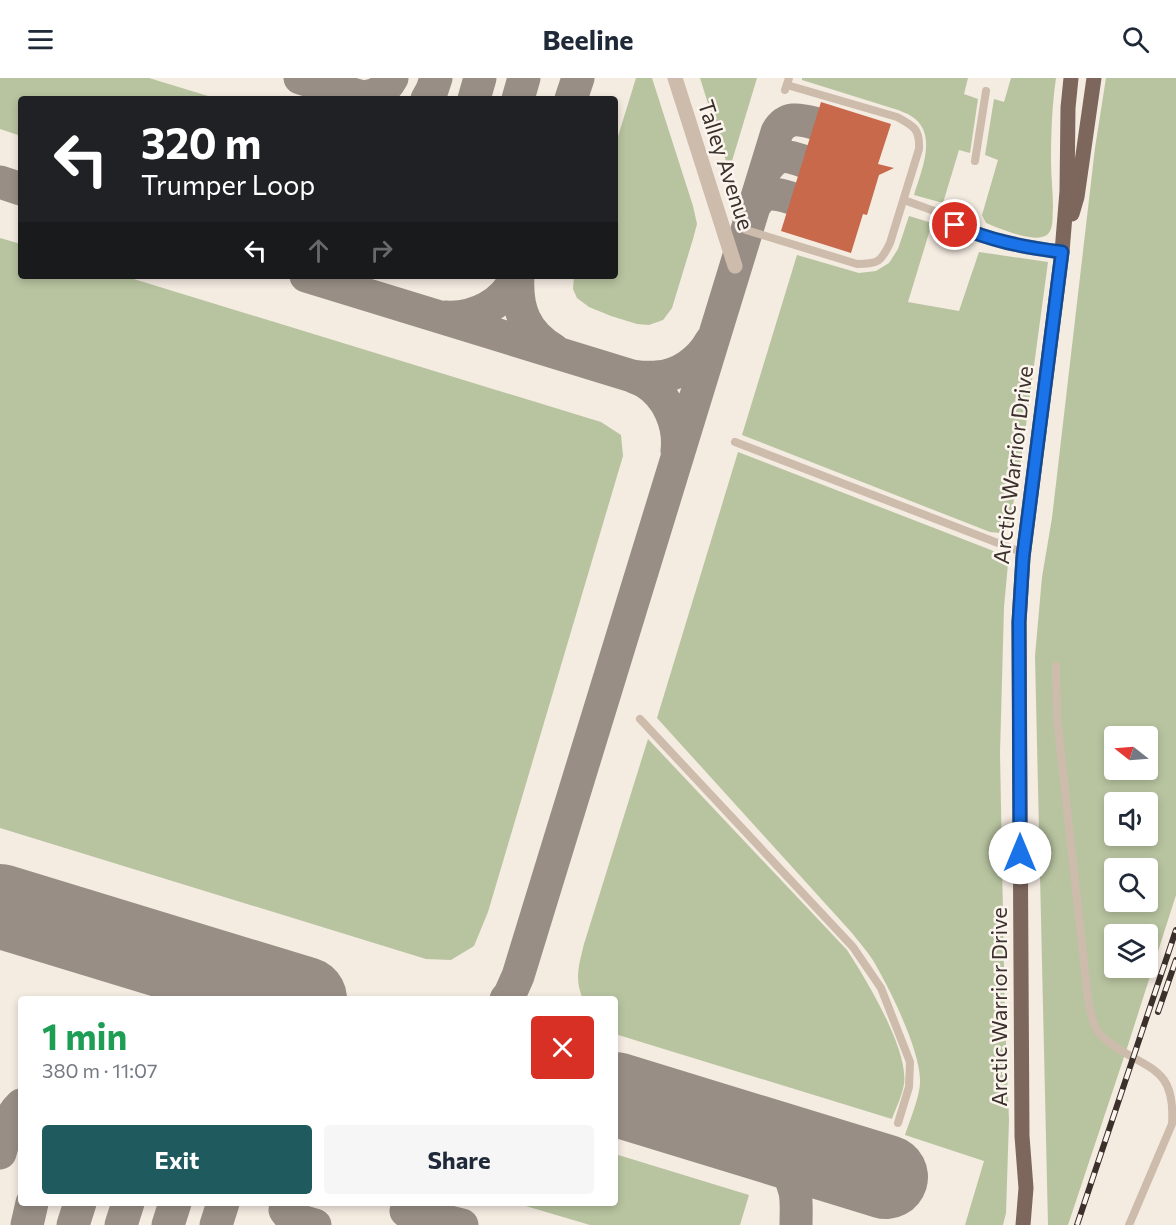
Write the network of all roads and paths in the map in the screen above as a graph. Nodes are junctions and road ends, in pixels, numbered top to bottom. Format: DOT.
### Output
graph roads {
  1 [pos="675,78"];
  2 [pos="1071,78"];
  3 [pos="1094,78"];
  4 [pos="787,84"];
  5 [pos="986,91"];
  6 [pos="975,161"];
  7 [pos="904,200"];
  8 [pos="955,225"];
  9 [pos="746,230"];
  10 [pos="1062,252"];
  11 [pos="735,266"];
  12 [pos="735,442"];
  13 [pos="1024,553"];
  14 [pos="1056,666"];
  15 [pos="640,719"];
  16 [pos="898,1123"];
  17 [pos="1023,1225"];
  18 [pos="1129,1225"];
  1 -- 11 [label="street, Talley Avenue"];
  2 -- 10 [label="main road, Arctic Warrior Drive"];
  3 -- 10 [label="main road, Arctic Warrior Drive"];
  4 -- 7 [label="lane"];
  5 -- 6 [label="lane"];
  7 -- 8 [label="lane"];
  7 -- 9 [label="lane"];
  8 -- 10 [label="street"];
  10 -- 13 [label="main road, Arctic Warrior Drive"];
  12 -- 13 [label="lane"];
  13 -- 17 [label="main road, Arctic Warrior Drive"];
  14 -- 18 [label="lane"];
  15 -- 16 [label="lane"];
}
